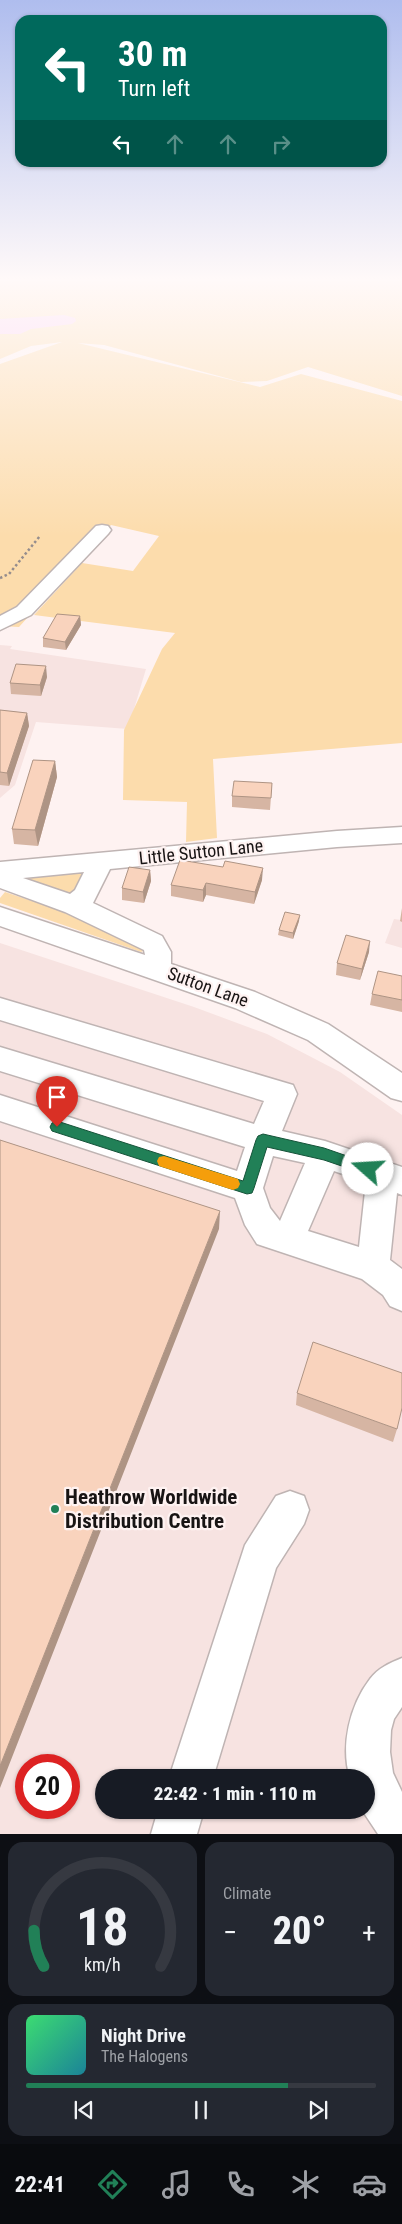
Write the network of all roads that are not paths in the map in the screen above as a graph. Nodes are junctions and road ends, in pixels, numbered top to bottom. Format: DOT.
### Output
graph roads {
  1 [pos="102,530"];
  2 [pos="0,624"];
  3 [pos="402,835"];
  4 [pos="100,862"];
  5 [pos="0,871"];
  6 [pos="0,879"];
  7 [pos="74,905"];
  8 [pos="0,916"];
  9 [pos="156,968"];
  10 [pos="0,1009"];
  11 [pos="0,1059"];
  12 [pos="401,1086"];
  13 [pos="0,1108"];
  14 [pos="263,1140"];
  15 [pos="366,1168"];
  16 [pos="247,1188"];
  17 [pos="288,1239"];
  18 [pos="373,1267"];
  19 [pos="402,1295"];
  20 [pos="290,1510"];
  21 [pos="402,1679"];
  22 [pos="194,1769"];
  23 [pos="178,1819"];
  24 [pos="393,1827"];
  25 [pos="174,1834"];
  1 -- 2 [label="street"];
  3 -- 4 [label="street, Little Sutton Lane"];
  4 -- 5 [label="street, Little Sutton Lane"];
  4 -- 7 [label="street"];
  6 -- 7 [label="street"];
  7 -- 9 [label="street"];
  8 -- 9 [label="street, Sutton Lane"];
  9 -- 12 [label="street, Sutton Lane"];
  10 -- 14 [label="street"];
  11 -- 14 [label="street"];
  13 -- 16 [label="street"];
  14 -- 15 [label="street"];
  14 -- 16 [label="street"];
  15 -- 17 [label="street"];
  15 -- 18 [label="street"];
  16 -- 17 [label="street"];
  17 -- 18 [label="street"];
  18 -- 19 [label="street"];
  20 -- 22 [label="street"];
  21 -- 24 [label="street"];
  23 -- 25 [label="street"];
}
